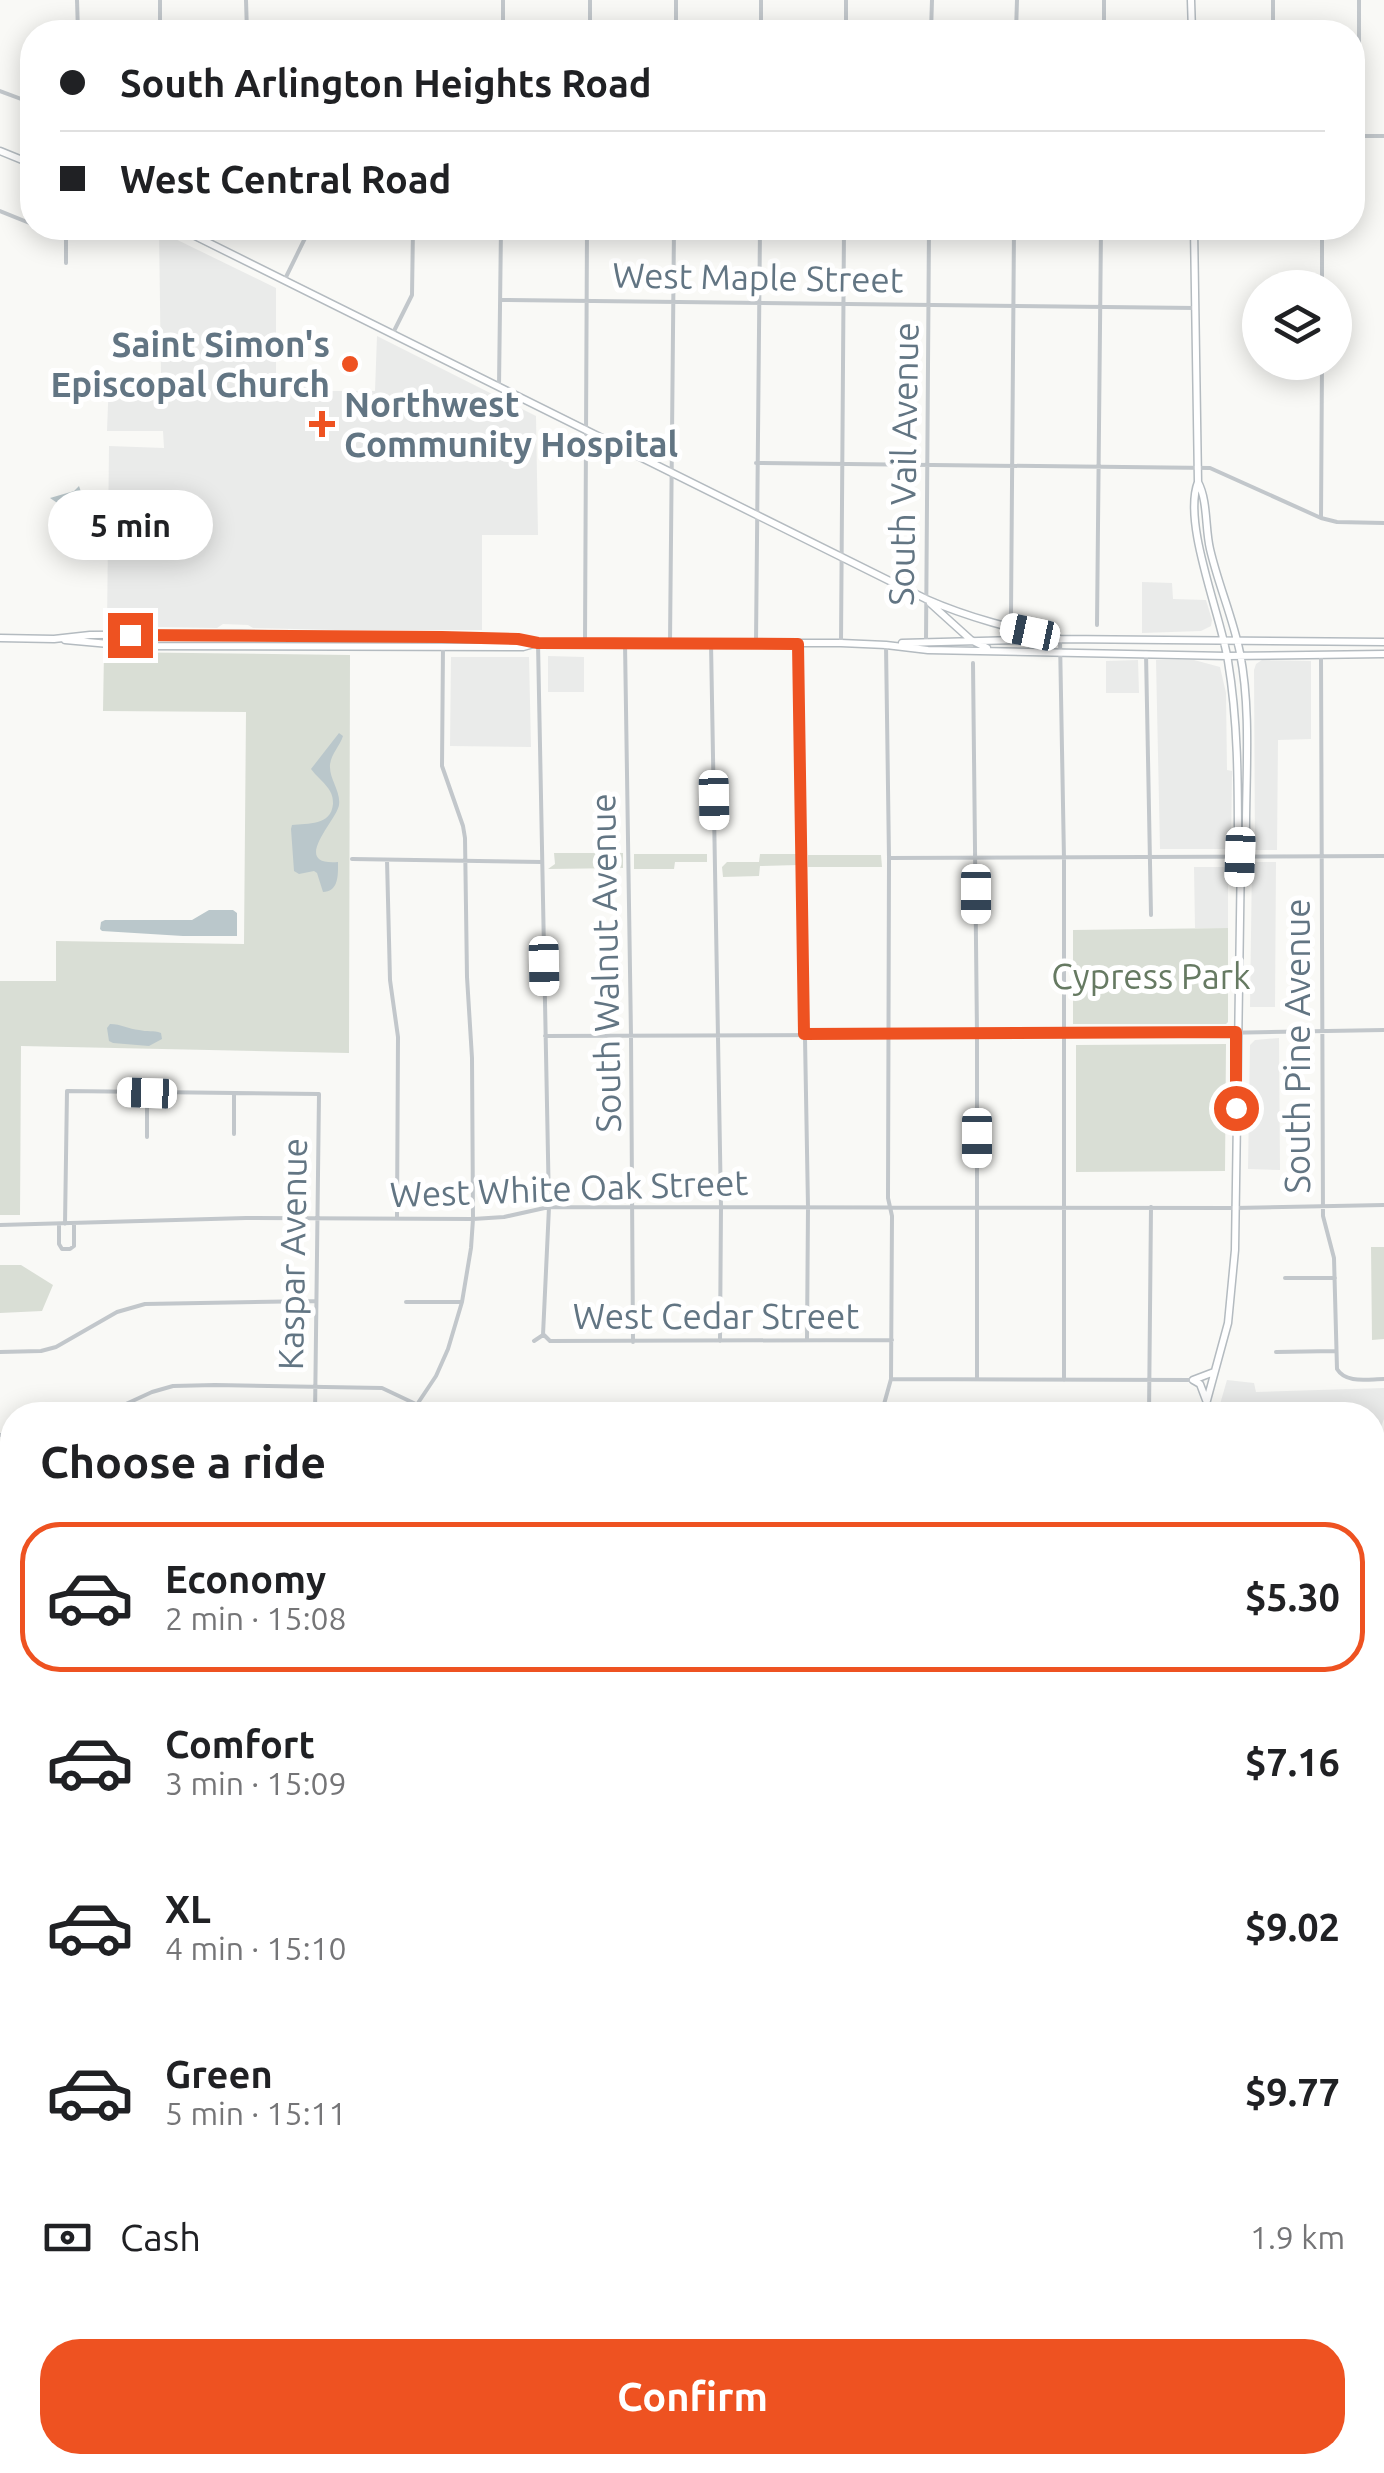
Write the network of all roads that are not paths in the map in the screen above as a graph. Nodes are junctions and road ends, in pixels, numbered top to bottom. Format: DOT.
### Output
graph roads {
  1 [pos="66,240"];
  2 [pos="204,240"];
  3 [pos="304,240"];
  4 [pos="413,240"];
  5 [pos="501,240"];
  6 [pos="587,240"];
  7 [pos="674,240"];
  8 [pos="760,240"];
  9 [pos="844,240"];
  10 [pos="930,240"];
  11 [pos="1014,240"];
  12 [pos="1101,240"];
  13 [pos="1194,240"];
  14 [pos="1322,240"];
  15 [pos="66,264"];
  16 [pos="1322,270"];
  17 [pos="285,279"];
  18 [pos="502,300"];
  19 [pos="586,301"];
  20 [pos="673,302"];
  21 [pos="843,302"];
  22 [pos="760,304"];
  23 [pos="930,304"];
  24 [pos="1014,304"];
  25 [pos="1100,305"];
  26 [pos="1196,308"];
  27 [pos="393,333"];
  28 [pos="1322,380"];
  29 [pos="499,386"];
  30 [pos="585,430"];
  31 [pos="756,462"];
  32 [pos="842,464"];
  33 [pos="928,464"];
  34 [pos="1012,465"];
  35 [pos="1098,465"];
  36 [pos="1198,468"];
  37 [pos="671,471"];
  38 [pos="1198,482"];
  39 [pos="756,516"];
  40 [pos="1322,518"];
  41 [pos="1384,522"];
  42 [pos="842,559"];
  43 [pos="926,599"];
  44 [pos="1012,614"];
  45 [pos="1097,625"];
  46 [pos="0,638"];
  47 [pos="54,639"];
  48 [pos="1060,639"];
  49 [pos="971,640"];
  50 [pos="1223,640"];
  51 [pos="1237,640"];
  52 [pos="926,641"];
  53 [pos="1384,642"];
  54 [pos="538,643"];
  55 [pos="585,643"];
  56 [pos="625,643"];
  57 [pos="670,643"];
  58 [pos="711,643"];
  59 [pos="840,643"];
  60 [pos="756,644"];
  61 [pos="798,644"];
  62 [pos="886,645"];
  63 [pos="442,646"];
  64 [pos="992,651"];
  65 [pos="1060,652"];
  66 [pos="1146,653"];
  67 [pos="1320,654"];
  68 [pos="1384,654"];
  69 [pos="1228,656"];
  70 [pos="1241,656"];
  71 [pos="973,663"];
  72 [pos="1241,855"];
  73 [pos="1320,856"];
  74 [pos="1384,856"];
  75 [pos="889,858"];
  76 [pos="976,858"];
  77 [pos="1064,858"];
  78 [pos="1150,858"];
  79 [pos="352,859"];
  80 [pos="386,860"];
  81 [pos="465,861"];
  82 [pos="542,862"];
  83 [pos="1151,915"];
  84 [pos="1384,1030"];
  85 [pos="1321,1031"];
  86 [pos="1236,1032"];
  87 [pos="804,1034"];
  88 [pos="888,1034"];
  89 [pos="977,1034"];
  90 [pos="1064,1034"];
  91 [pos="718,1035"];
  92 [pos="545,1036"];
  93 [pos="632,1036"];
  94 [pos="147,1093"];
  95 [pos="234,1094"];
  96 [pos="234,1134"];
  97 [pos="147,1137"];
  98 [pos="1384,1205"];
  99 [pos="1323,1206"];
  100 [pos="548,1207"];
  101 [pos="633,1207"];
  102 [pos="890,1207"];
  103 [pos="978,1207"];
  104 [pos="1151,1207"];
  105 [pos="721,1208"];
  106 [pos="808,1208"];
  107 [pos="1065,1208"];
  108 [pos="1235,1208"];
  109 [pos="317,1218"];
  110 [pos="397,1218"];
  111 [pos="474,1218"];
  112 [pos="62,1224"];
  113 [pos="74,1224"];
  114 [pos="0,1225"];
  115 [pos="1285,1278"];
  116 [pos="1335,1278"];
  117 [pos="316,1301"];
  118 [pos="406,1302"];
  119 [pos="462,1302"];
  120 [pos="543,1335"];
  121 [pos="534,1340"];
  122 [pos="807,1340"];
  123 [pos="892,1340"];
  124 [pos="720,1341"];
  125 [pos="632,1342"];
  126 [pos="0,1352"];
  127 [pos="1276,1352"];
  128 [pos="1336,1352"];
  129 [pos="1214,1372"];
  130 [pos="891,1379"];
  131 [pos="977,1379"];
  132 [pos="1384,1379"];
  133 [pos="1064,1380"];
  134 [pos="1151,1380"];
  135 [pos="1193,1380"];
  136 [pos="315,1385"];
  137 [pos="1207,1401"];
  138 [pos="130,1402"];
  139 [pos="315,1402"];
  140 [pos="414,1402"];
  141 [pos="419,1402"];
  142 [pos="885,1402"];
  143 [pos="1150,1402"];
  1 -- 15 [label="street"];
  2 -- 17 [label="main road"];
  3 -- 17 [label="street"];
  4 -- 27 [label="street"];
  5 -- 18 [label="street"];
  6 -- 19 [label="street"];
  7 -- 20 [label="street"];
  8 -- 22 [label="street"];
  9 -- 21 [label="street"];
  10 -- 23 [label="street, South Vail Avenue"];
  11 -- 24 [label="street"];
  12 -- 25 [label="street"];
  13 -- 26 [label="main road"];
  14 -- 16 [label="street"];
  17 -- 27 [label="main road"];
  18 -- 19 [label="street, West Maple Street"];
  18 -- 29 [label="street"];
  19 -- 20 [label="street, West Maple Street"];
  19 -- 30 [label="street"];
  20 -- 22 [label="street, West Maple Street"];
  20 -- 37 [label="street"];
  21 -- 22 [label="street, West Maple Street"];
  21 -- 23 [label="street, West Maple Street"];
  21 -- 32 [label="street"];
  22 -- 31 [label="street"];
  23 -- 24 [label="street, West Maple Street"];
  23 -- 33 [label="street, South Vail Avenue"];
  24 -- 25 [label="street, West Maple Street"];
  24 -- 34 [label="street"];
  25 -- 26 [label="street, West Maple Street"];
  25 -- 35 [label="street"];
  26 -- 36 [label="main road"];
  27 -- 29 [label="main road"];
  28 -- 40 [label="street"];
  29 -- 30 [label="main road"];
  30 -- 37 [label="main road"];
  30 -- 55 [label="street"];
  31 -- 32 [label="street"];
  31 -- 39 [label="street"];
  32 -- 33 [label="street"];
  32 -- 42 [label="street"];
  33 -- 34 [label="street"];
  33 -- 43 [label="street, South Vail Avenue"];
  34 -- 35 [label="street"];
  34 -- 44 [label="street"];
  35 -- 36 [label="street"];
  35 -- 45 [label="street"];
  36 -- 38 [label="main road"];
  36 -- 40 [label="street"];
  37 -- 39 [label="main road"];
  37 -- 57 [label="street"];
  38 -- 50 [label="main road"];
  38 -- 51 [label="main road"];
  39 -- 42 [label="main road"];
  39 -- 60 [label="street"];
  40 -- 41 [label="street"];
  42 -- 43 [label="main road"];
  42 -- 59 [label="street"];
  43 -- 48 [label="main road"];
  43 -- 49 [label="main road"];
  43 -- 52 [label="street, South Vail Avenue"];
  46 -- 47 [label="main road"];
  47 -- 54 [label="main road"];
  47 -- 63 [label="main road"];
  48 -- 49 [label="main road"];
  48 -- 50 [label="main road"];
  48 -- 65 [label="street"];
  49 -- 52 [label="main road"];
  49 -- 64 [label="main road"];
  50 -- 51 [label="main road"];
  50 -- 69 [label="main road"];
  51 -- 53 [label="main road"];
  51 -- 70 [label="main road"];
  52 -- 62 [label="main road"];
  54 -- 55 [label="main road"];
  54 -- 63 [label="main road"];
  54 -- 82 [label="street"];
  55 -- 56 [label="main road"];
  56 -- 57 [label="main road"];
  56 -- 93 [label="street, South Walnut Avenue"];
  57 -- 58 [label="main road"];
  58 -- 60 [label="main road"];
  58 -- 91 [label="street"];
  59 -- 61 [label="main road"];
  59 -- 62 [label="main road"];
  60 -- 61 [label="main road"];
  61 -- 87 [label="street"];
  62 -- 64 [label="main road"];
  62 -- 75 [label="street"];
  63 -- 81 [label="street"];
  64 -- 65 [label="main road"];
  65 -- 66 [label="main road"];
  65 -- 77 [label="street"];
  66 -- 69 [label="main road"];
  66 -- 78 [label="street"];
  67 -- 68 [label="main road"];
  67 -- 70 [label="main road"];
  67 -- 73 [label="street, South Pine Avenue"];
  69 -- 70 [label="main road"];
  69 -- 72 [label="main road"];
  70 -- 72 [label="main road"];
  71 -- 76 [label="street"];
  72 -- 73 [label="street"];
  72 -- 78 [label="street"];
  72 -- 86 [label="main road"];
  73 -- 74 [label="street"];
  73 -- 85 [label="street, South Pine Avenue"];
  75 -- 76 [label="street"];
  75 -- 88 [label="street"];
  76 -- 77 [label="street"];
  76 -- 89 [label="street"];
  77 -- 78 [label="street"];
  77 -- 90 [label="street"];
  78 -- 83 [label="street"];
  79 -- 80 [label="street"];
  80 -- 81 [label="street"];
  80 -- 110 [label="street"];
  81 -- 82 [label="street"];
  81 -- 111 [label="street"];
  82 -- 92 [label="street"];
  84 -- 85 [label="street"];
  85 -- 86 [label="street"];
  85 -- 99 [label="street, South Pine Avenue"];
  86 -- 90 [label="street"];
  86 -- 108 [label="main road"];
  87 -- 88 [label="street"];
  87 -- 91 [label="street"];
  87 -- 106 [label="street"];
  88 -- 89 [label="street"];
  88 -- 102 [label="street"];
  89 -- 90 [label="street"];
  89 -- 103 [label="street"];
  90 -- 107 [label="street"];
  91 -- 93 [label="street"];
  91 -- 105 [label="street"];
  92 -- 93 [label="street"];
  92 -- 100 [label="street"];
  93 -- 101 [label="street, South Walnut Avenue"];
  94 -- 95 [label="street"];
  94 -- 97 [label="street"];
  94 -- 112 [label="street"];
  95 -- 96 [label="street"];
  95 -- 109 [label="street, Kaspar Avenue"];
  98 -- 99 [label="street, West White Oak Street"];
  99 -- 108 [label="street, West White Oak Street"];
  99 -- 116 [label="street, South Pine Avenue"];
  100 -- 101 [label="street, West White Oak Street"];
  100 -- 111 [label="street, West White Oak Street"];
  100 -- 120 [label="street"];
  101 -- 105 [label="street, West White Oak Street"];
  101 -- 125 [label="street, South Walnut Avenue"];
  102 -- 103 [label="street, West White Oak Street"];
  102 -- 106 [label="street, West White Oak Street"];
  102 -- 123 [label="street"];
  103 -- 107 [label="street, West White Oak Street"];
  103 -- 131 [label="street"];
  104 -- 107 [label="street, West White Oak Street"];
  104 -- 108 [label="street, West White Oak Street"];
  104 -- 134 [label="street"];
  105 -- 106 [label="street, West White Oak Street"];
  105 -- 124 [label="street"];
  106 -- 122 [label="street"];
  107 -- 133 [label="street"];
  108 -- 129 [label="main road"];
  109 -- 110 [label="street, West White Oak Street"];
  109 -- 113 [label="street, West White Oak Street"];
  109 -- 117 [label="street, Kaspar Avenue"];
  110 -- 111 [label="street, West White Oak Street"];
  111 -- 119 [label="street"];
  112 -- 113 [label="street, West White Oak Street"];
  112 -- 113 [label="street"];
  112 -- 114 [label="street, West White Oak Street"];
  115 -- 116 [label="street"];
  116 -- 128 [label="street, South Pine Avenue"];
  117 -- 126 [label="street"];
  117 -- 136 [label="street, Kaspar Avenue"];
  118 -- 119 [label="street"];
  119 -- 141 [label="street"];
  120 -- 121 [label="street"];
  120 -- 125 [label="street, West Cedar Street"];
  122 -- 123 [label="street, West Cedar Street"];
  122 -- 124 [label="street, West Cedar Street"];
  123 -- 130 [label="street"];
  124 -- 125 [label="street, West Cedar Street"];
  127 -- 128 [label="street"];
  128 -- 132 [label="street, South Pine Avenue"];
  129 -- 135 [label="main road"];
  129 -- 137 [label="main road"];
  130 -- 131 [label="street"];
  130 -- 142 [label="street"];
  131 -- 133 [label="street"];
  133 -- 134 [label="street"];
  134 -- 135 [label="street"];
  134 -- 143 [label="street"];
  135 -- 137 [label="main road"];
  136 -- 138 [label="street"];
  136 -- 139 [label="street, Kaspar Avenue"];
  136 -- 140 [label="street"];
}
